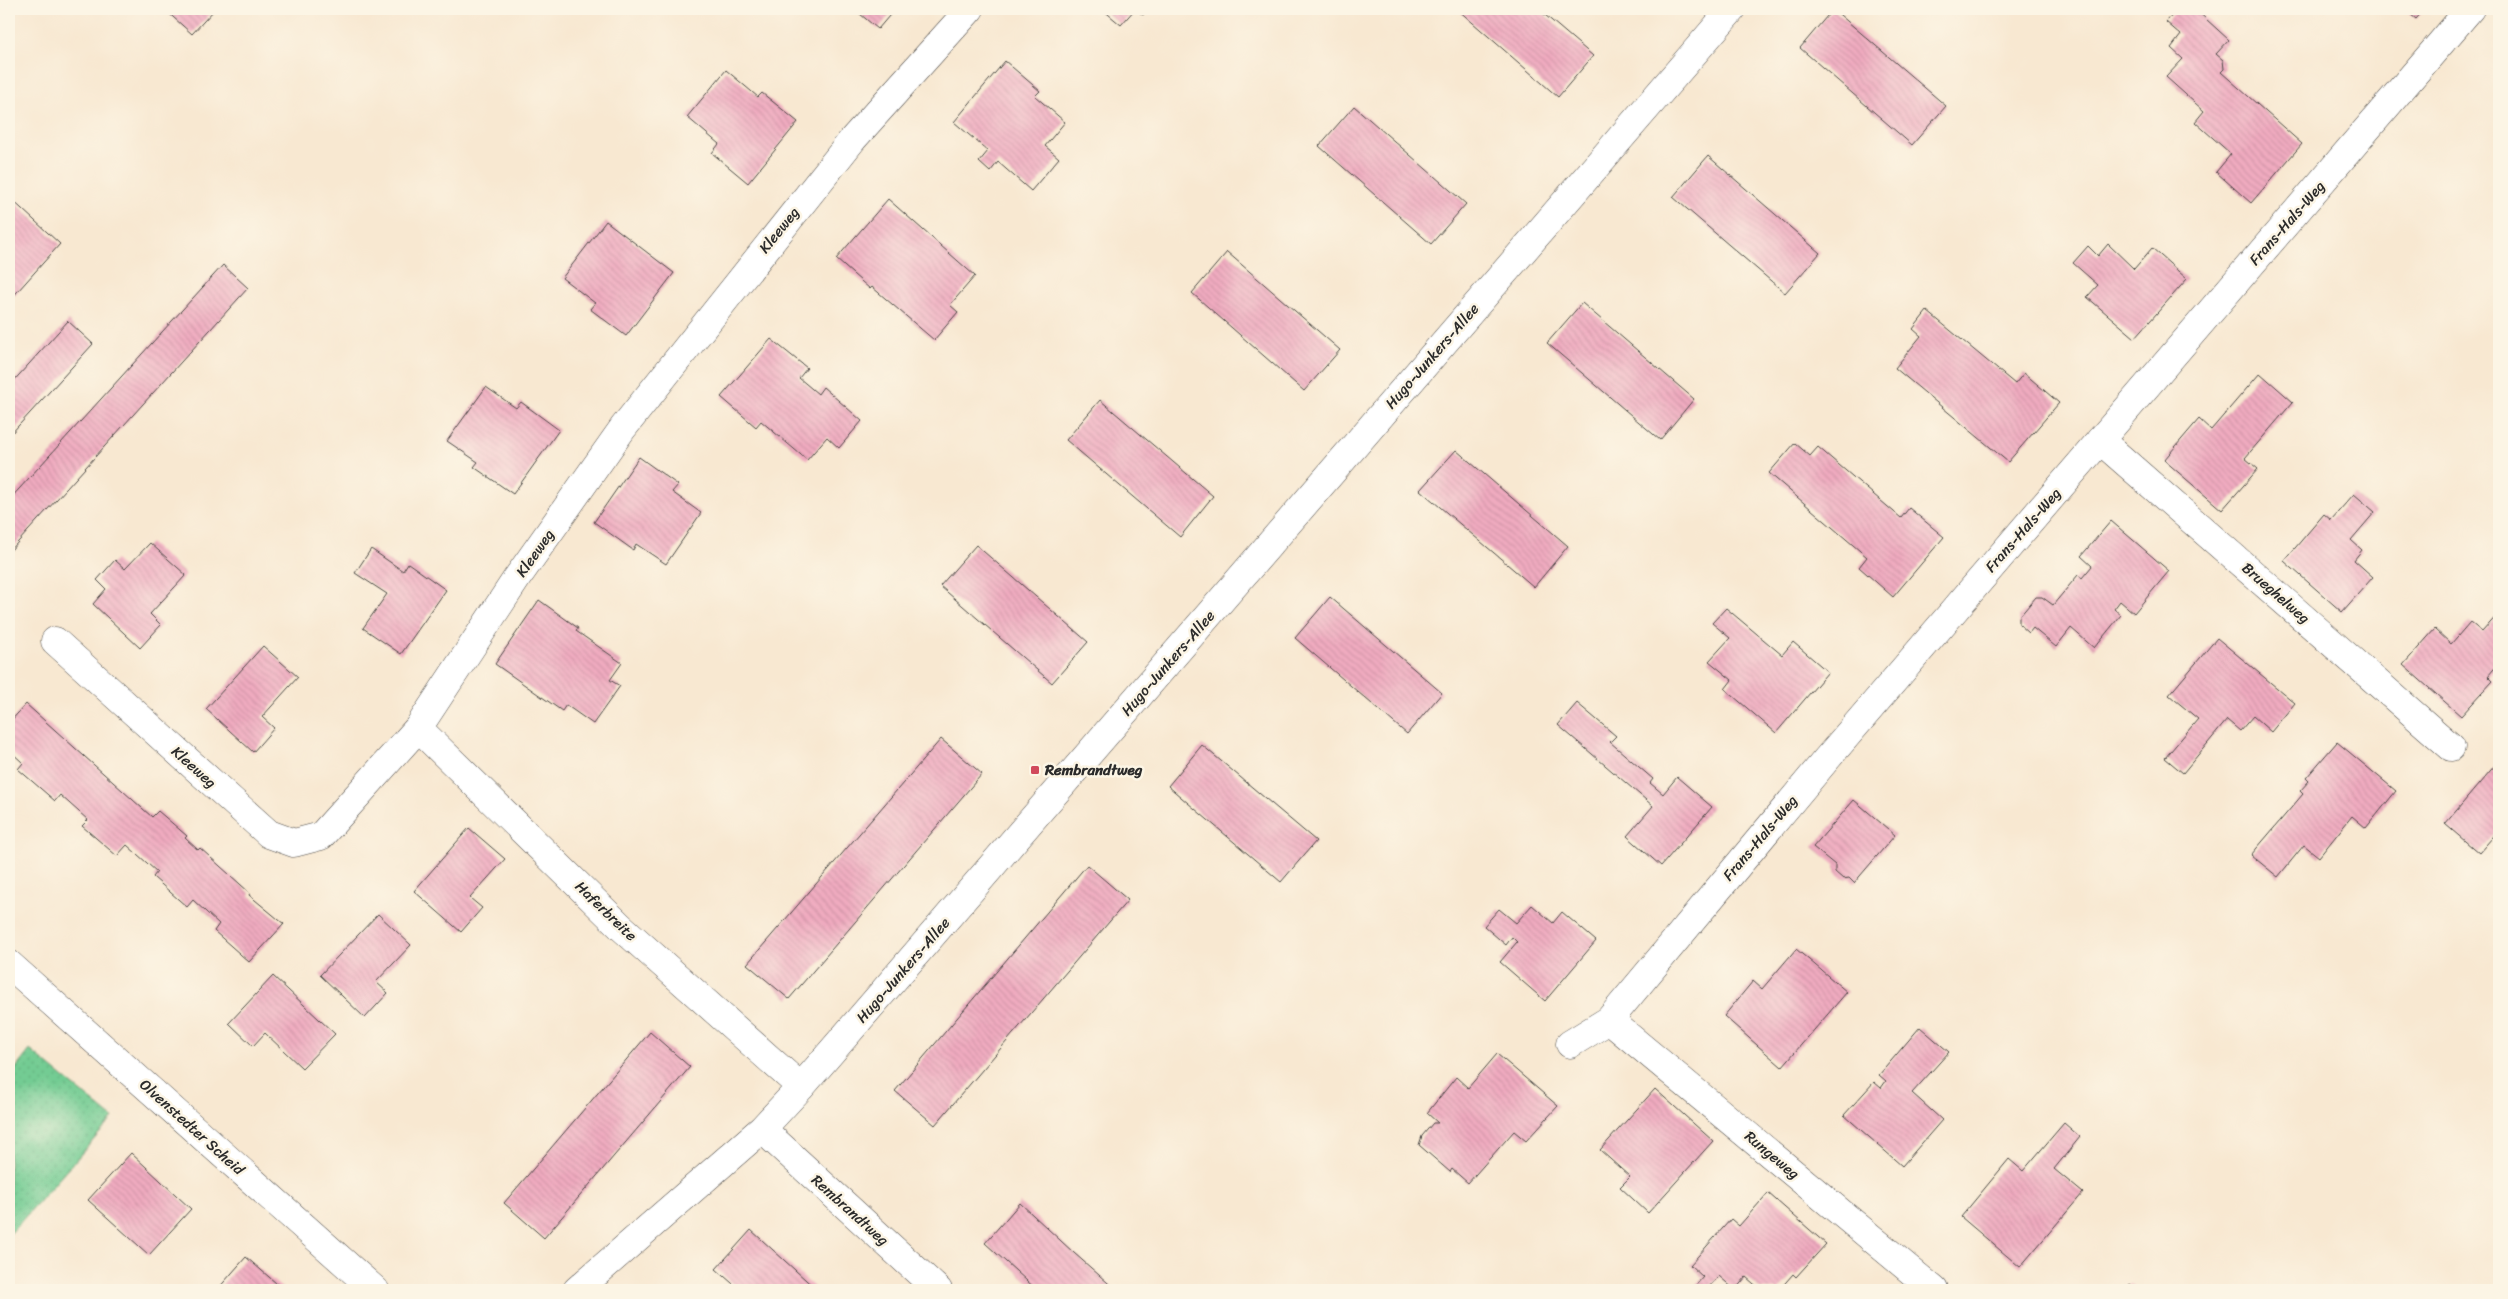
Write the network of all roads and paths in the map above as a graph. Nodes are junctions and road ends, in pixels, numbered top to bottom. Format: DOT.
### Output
graph roads {
  1 [pos="970,9"];
  2 [pos="1732,9"];
  3 [pos="2470,9"];
  4 [pos="2100,440"];
  5 [pos="55,641"];
  6 [pos="418,728"];
  7 [pos="2451,747"];
  8 [pos="9,964"];
  9 [pos="1609,1020"];
  10 [pos="1570,1044"];
  11 [pos="801,1087"];
  12 [pos="762,1129"];
  13 [pos="375,1290"];
  14 [pos="577,1290"];
  15 [pos="938,1290"];
  16 [pos="1934,1290"];
  1 -- 6 [label="street, Kleeweg"];
  2 -- 11 [label="street, Hugo-Junkers-Allee"];
  3 -- 4 [label="street, Frans-Hals-Weg"];
  4 -- 7 [label="street, Brueghelweg"];
  4 -- 9 [label="street, Frans-Hals-Weg"];
  5 -- 6 [label="street, Kleeweg"];
  6 -- 11 [label="street, Haferbreite"];
  8 -- 13 [label="street, Olvenstedter Scheid"];
  9 -- 10 [label="street, Frans-Hals-Weg"];
  9 -- 16 [label="street, Rungeweg"];
  11 -- 12 [label="street, Hugo-Junkers-Allee"];
  12 -- 14 [label="street, Hugo-Junkers-Allee"];
  12 -- 15 [label="street, Rembrandtweg"];
}
